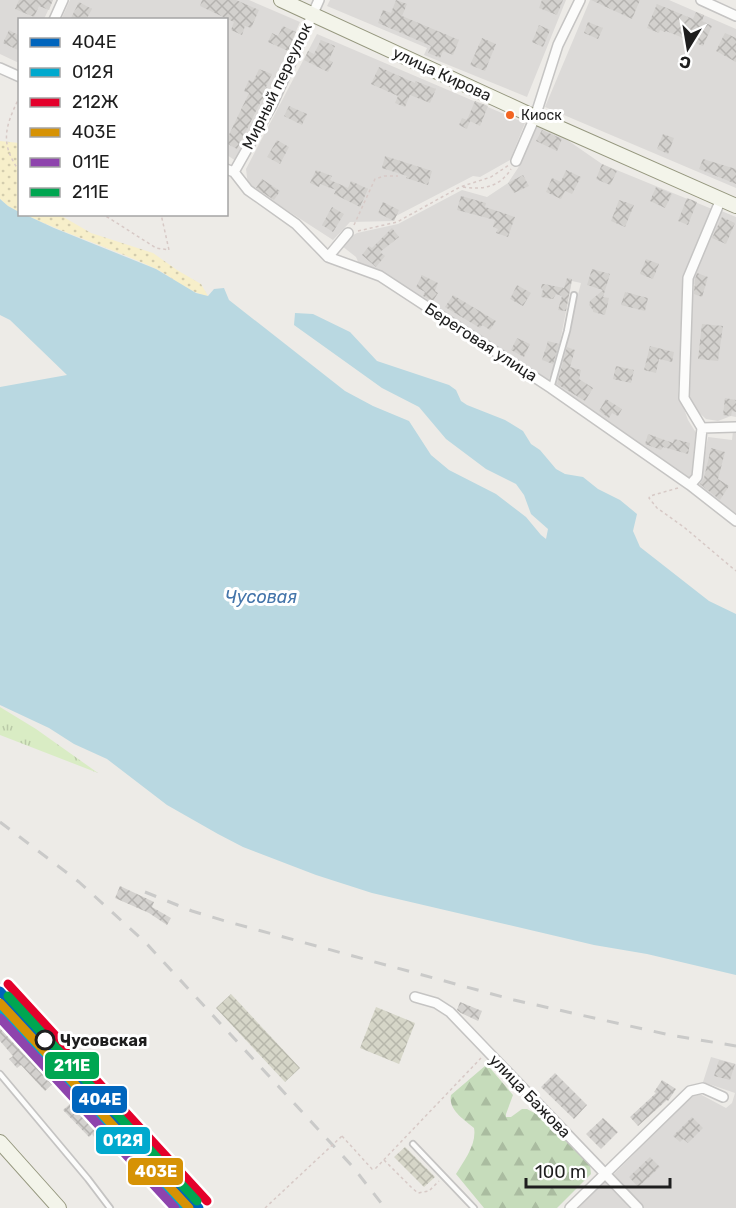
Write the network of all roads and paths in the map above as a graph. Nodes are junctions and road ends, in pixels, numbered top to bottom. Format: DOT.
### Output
graph roads {
  1 [pos="63,0"];
  2 [pos="281,0"];
  3 [pos="319,0"];
  4 [pos="580,0"];
  5 [pos="701,0"];
  6 [pos="313,14"];
  7 [pos="736,16"];
  8 [pos="55,18"];
  9 [pos="0,68"];
  10 [pos="18,76"];
  11 [pos="18,100"];
  12 [pos="535,117"];
  13 [pos="5,126"];
  14 [pos="7,159"];
  15 [pos="516,161"];
  16 [pos="18,170"];
  17 [pos="230,170"];
  18 [pos="398,176"];
  19 [pos="460,187"];
  20 [pos="721,199"];
  21 [pos="736,206"];
  22 [pos="106,216"];
  23 [pos="162,216"];
  24 [pos="348,233"];
  25 [pos="328,257"];
  26 [pos="574,295"];
  27 [pos="551,388"];
  28 [pos="736,427"];
  29 [pos="702,428"];
  30 [pos="690,485"];
  31 [pos="736,521"];
  32 [pos="736,571"];
  33 [pos="415,997"];
  34 [pos="487,1052"];
  35 [pos="0,1074"];
  36 [pos="723,1097"];
  37 [pos="0,1142"];
  38 [pos="413,1144"];
  39 [pos="384,1160"];
  40 [pos="606,1174"];
  41 [pos="444,1176"];
  42 [pos="59,1208"];
  43 [pos="110,1208"];
  44 [pos="265,1208"];
  45 [pos="474,1208"];
  46 [pos="570,1208"];
  47 [pos="638,1208"];
  1 -- 8 [label="street"];
  2 -- 6 [label="street, улица Кирова"];
  3 -- 6 [label="street, Мирный переулок"];
  4 -- 12 [label="street"];
  5 -- 7 [label="street"];
  6 -- 12 [label="street, улица Кирова"];
  6 -- 17 [label="street, Мирный переулок"];
  9 -- 10 [label="street"];
  11 -- 13 [label="path"];
  12 -- 15 [label="street"];
  12 -- 20 [label="street, улица Кирова"];
  14 -- 16 [label="path"];
  15 -- 19 [label="path"];
  15 -- 19 [label="path"];
  17 -- 25 [label="street, Береговая улица"];
  18 -- 24 [label="path"];
  19 -- 24 [label="path"];
  20 -- 21 [label="street, улица Кирова"];
  20 -- 29 [label="street"];
  22 -- 23 [label="path"];
  24 -- 25 [label="street"];
  25 -- 27 [label="street, Береговая улица"];
  26 -- 27 [label="lane"];
  27 -- 30 [label="street, Береговая улица"];
  28 -- 29 [label="street"];
  29 -- 30 [label="street"];
  30 -- 31 [label="street, Береговая улица"];
  30 -- 32 [label="path"];
  33 -- 34 [label="street, улица Бажова"];
  34 -- 39 [label="path"];
  34 -- 40 [label="street, улица Бажова"];
  35 -- 43 [label="lane"];
  36 -- 40 [label="street"];
  37 -- 42 [label="street"];
  38 -- 41 [label="lane"];
  39 -- 41 [label="path"];
  39 -- 44 [label="path, bridge"];
  40 -- 46 [label="street"];
  40 -- 47 [label="street, улица Бажова"];
  41 -- 45 [label="lane"];
}
